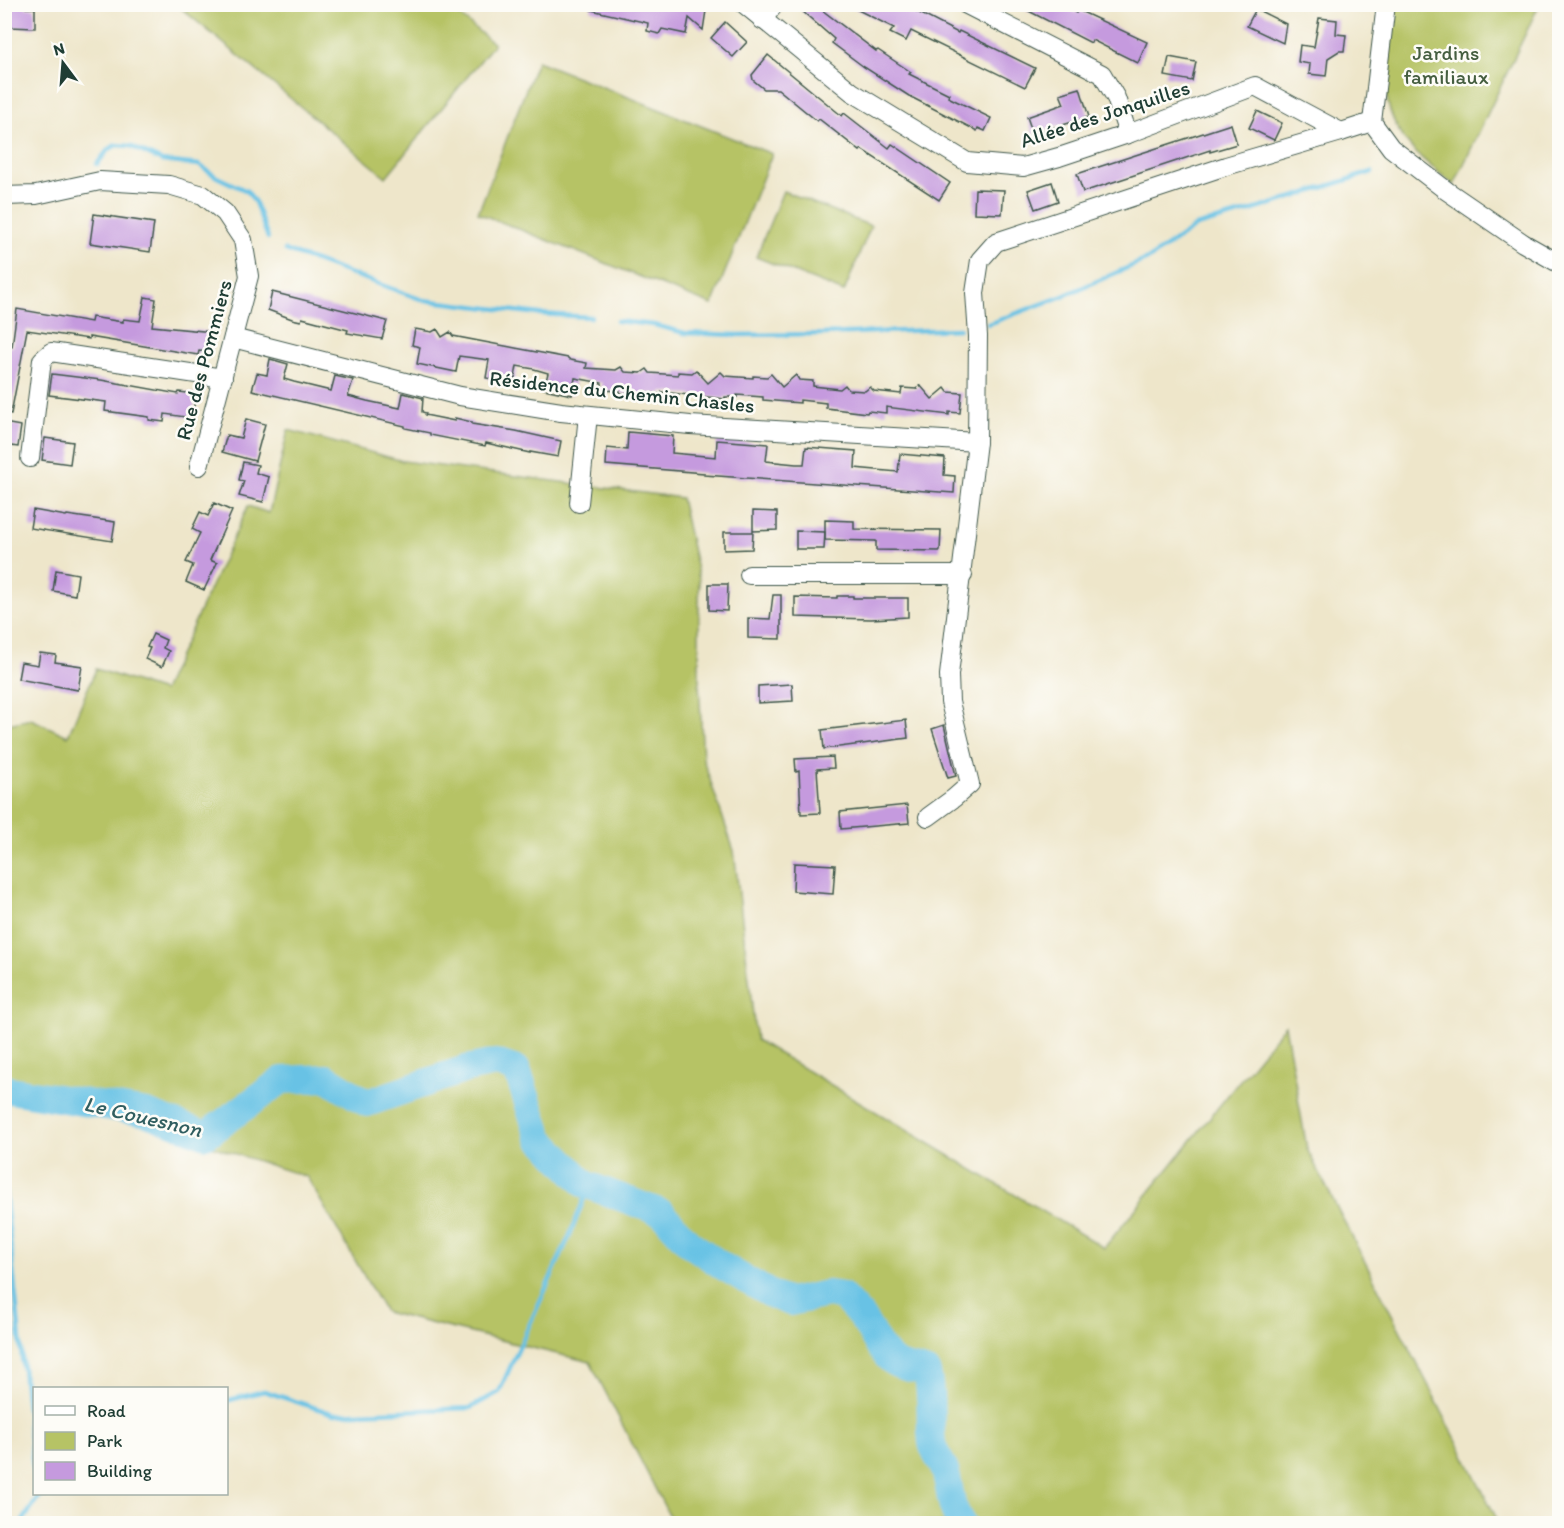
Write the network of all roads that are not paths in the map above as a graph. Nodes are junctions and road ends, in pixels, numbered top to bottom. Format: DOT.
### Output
graph roads {
  1 [pos="744,4"];
  2 [pos="775,4"];
  3 [pos="964,4"];
  4 [pos="1386,4"];
  5 [pos="762,20"];
  6 [pos="1372,122"];
  7 [pos="1341,132"];
  8 [pos="1128,134"];
  9 [pos="4,196"];
  10 [pos="1560,264"];
  11 [pos="233,338"];
  12 [pos="223,378"];
  13 [pos="588,415"];
  14 [pos="978,442"];
  15 [pos="30,458"];
  16 [pos="199,466"];
  17 [pos="579,503"];
  18 [pos="749,575"];
  19 [pos="963,575"];
  20 [pos="928,817"];
  1 -- 5 [label="street, Allée des Jonquilles"];
  2 -- 5 [label="street"];
  3 -- 8 [label="street"];
  4 -- 6 [label="street"];
  5 -- 8 [label="street, Allée des Jonquilles"];
  6 -- 7 [label="street"];
  6 -- 10 [label="street"];
  7 -- 8 [label="street, Allée des Jonquilles"];
  7 -- 14 [label="street"];
  9 -- 11 [label="street, Rue des Pommiers"];
  11 -- 12 [label="street, Rue des Pommiers"];
  11 -- 13 [label="street, Résidence du Chemin Chasles"];
  12 -- 15 [label="street"];
  12 -- 16 [label="street, Rue des Pommiers"];
  13 -- 14 [label="street, Résidence du Chemin Chasles"];
  13 -- 17 [label="street"];
  14 -- 19 [label="street"];
  18 -- 19 [label="street"];
  19 -- 20 [label="street"];
}
